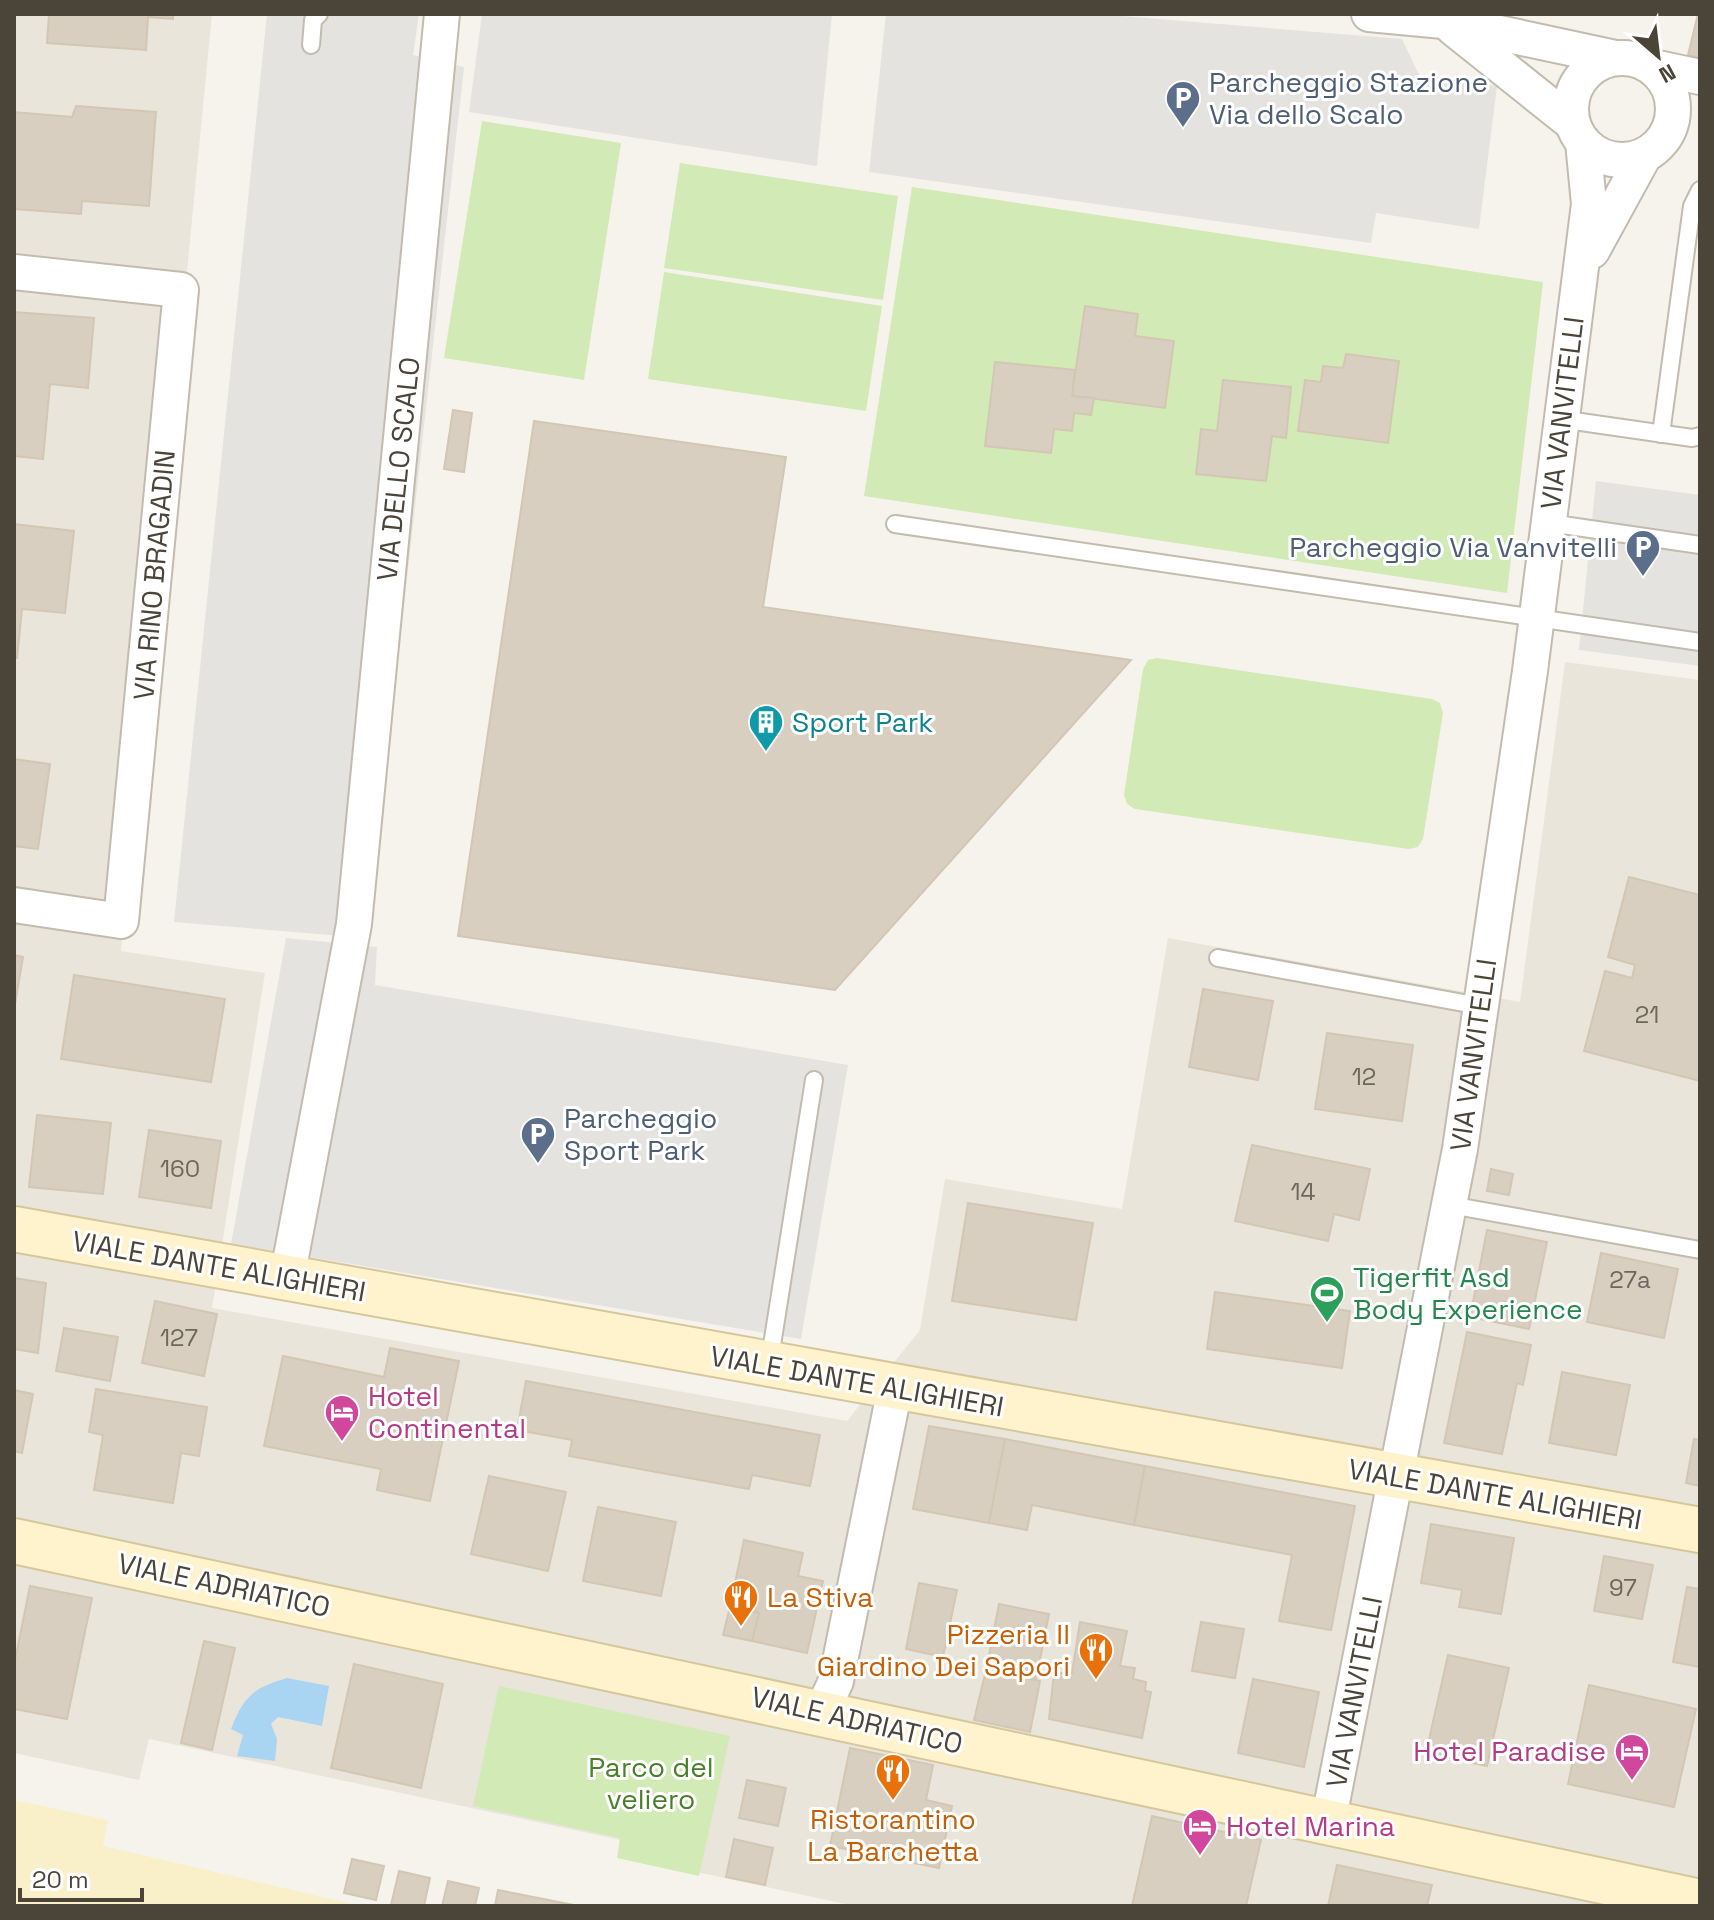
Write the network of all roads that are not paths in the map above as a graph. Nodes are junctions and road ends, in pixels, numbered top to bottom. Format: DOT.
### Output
graph roads {
  1 [pos="319,14"];
  2 [pos="442,14"];
  3 [pos="1369,14"];
  4 [pos="1443,21"];
  5 [pos="311,45"];
  6 [pos="1616,58"];
  7 [pos="1653,67"];
  8 [pos="1700,77"];
  9 [pos="1700,117"];
  10 [pos="1578,132"];
  11 [pos="1655,146"];
  12 [pos="1700,190"];
  13 [pos="14,272"];
  14 [pos="1577,280"];
  15 [pos="1560,419"];
  16 [pos="1661,434"];
  17 [pos="1700,436"];
  18 [pos="1549,523"];
  19 [pos="895,524"];
  20 [pos="1700,545"];
  21 [pos="1536,620"];
  22 [pos="1700,642"];
  23 [pos="14,905"];
  24 [pos="1218,958"];
  25 [pos="1480,1006"];
  26 [pos="814,1080"];
  27 [pos="1450,1205"];
  28 [pos="14,1229"];
  29 [pos="1700,1250"];
  30 [pos="287,1278"];
  31 [pos="768,1365"];
  32 [pos="895,1388"];
  33 [pos="1396,1477"];
  34 [pos="1700,1530"];
  35 [pos="14,1541"];
  36 [pos="822,1711"];
  37 [pos="1328,1823"];
  38 [pos="1700,1902"];
  1 -- 5 [label="lane"];
  2 -- 30 [label="street, VIA DELLO SCALO"];
  3 -- 4 [label="street"];
  4 -- 6 [label="street"];
  4 -- 10 [label="street"];
  6 -- 7 [label="street"];
  6 -- 10 [label="street"];
  7 -- 8 [label="street"];
  7 -- 11 [label="street"];
  9 -- 11 [label="street"];
  10 -- 11 [label="street"];
  10 -- 14 [label="street, VIA VANVITELLI"];
  11 -- 14 [label="street, VIA VANVITELLI"];
  12 -- 16 [label="lane"];
  13 -- 23 [label="street, VIA RINO BRAGADIN"];
  14 -- 15 [label="street, VIA VANVITELLI"];
  15 -- 16 [label="lane"];
  15 -- 18 [label="street, VIA VANVITELLI"];
  16 -- 17 [label="lane"];
  18 -- 20 [label="lane"];
  18 -- 21 [label="street, VIA VANVITELLI"];
  19 -- 21 [label="lane"];
  21 -- 22 [label="lane"];
  21 -- 25 [label="street, VIA VANVITELLI"];
  24 -- 25 [label="lane"];
  25 -- 27 [label="street, VIA VANVITELLI"];
  26 -- 31 [label="lane"];
  27 -- 29 [label="lane"];
  27 -- 33 [label="street, VIA VANVITELLI"];
  28 -- 30 [label="street, VIALE DANTE ALIGHIERI"];
  30 -- 31 [label="street, VIALE DANTE ALIGHIERI"];
  31 -- 32 [label="street, VIALE DANTE ALIGHIERI"];
  32 -- 33 [label="street, VIALE DANTE ALIGHIERI"];
  32 -- 36 [label="street"];
  33 -- 34 [label="street, VIALE DANTE ALIGHIERI"];
  33 -- 37 [label="street, VIA VANVITELLI"];
  35 -- 36 [label="street, VIALE ADRIATICO"];
  36 -- 37 [label="street, VIALE ADRIATICO"];
  37 -- 38 [label="street, VIALE ADRIATICO"];
}
